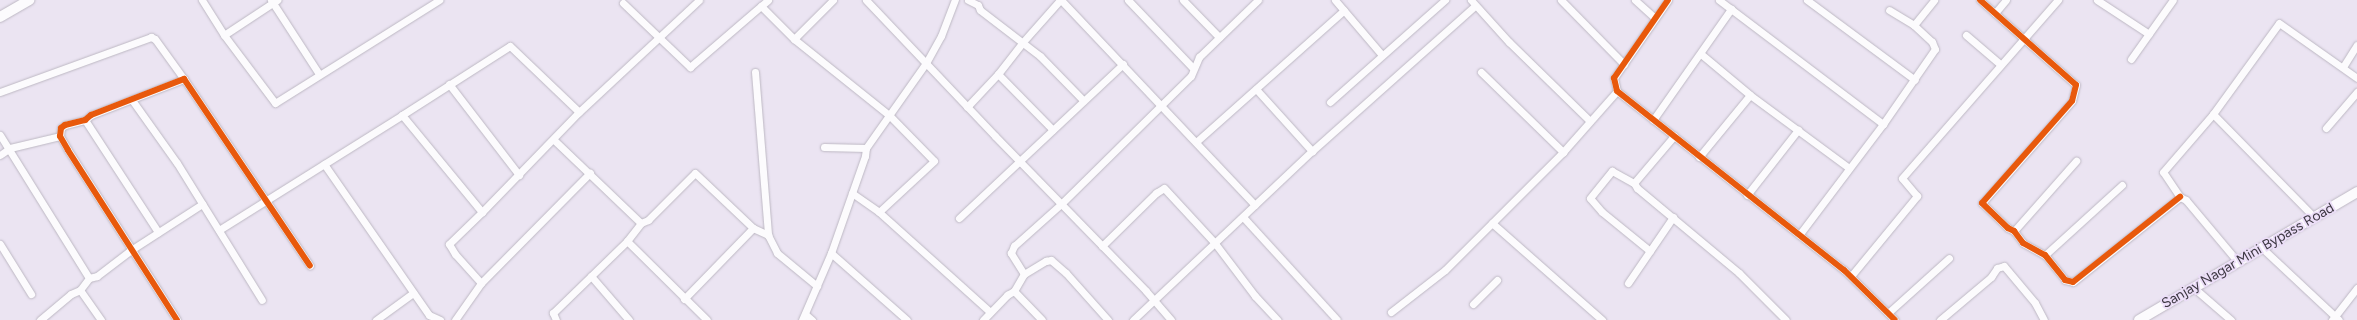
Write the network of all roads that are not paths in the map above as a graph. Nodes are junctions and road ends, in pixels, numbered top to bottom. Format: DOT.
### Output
graph roads {
  1 [pos="30,0"];
  2 [pos="202,0"];
  3 [pos="439,0"];
  4 [pos="699,0"];
  5 [pos="768,0"];
  6 [pos="833,0"];
  7 [pos="866,0"];
  8 [pos="955,0"];
  9 [pos="968,0"];
  10 [pos="1060,0"];
  11 [pos="1128,0"];
  12 [pos="1183,0"];
  13 [pos="1258,0"];
  14 [pos="1335,0"];
  15 [pos="1445,0"];
  16 [pos="1561,0"];
  17 [pos="1635,0"];
  18 [pos="1668,0"];
  19 [pos="1719,0"];
  20 [pos="1807,0"];
  21 [pos="1934,0"];
  22 [pos="1980,0"];
  23 [pos="2006,0"];
  24 [pos="2058,0"];
  25 [pos="2097,0"];
  26 [pos="2173,0"];
  27 [pos="273,1"];
  28 [pos="623,3"];
  29 [pos="980,3"];
  30 [pos="1473,3"];
  31 [pos="15,4"];
  32 [pos="761,6"];
  33 [pos="1344,10"];
  34 [pos="1731,10"];
  35 [pos="1889,10"];
  36 [pos="1995,12"];
  37 [pos="0,17"];
  38 [pos="1655,18"];
  39 [pos="1914,25"];
  40 [pos="2149,34"];
  41 [pos="224,35"];
  42 [pos="1966,35"];
  43 [pos="1219,37"];
  44 [pos="658,38"];
  45 [pos="794,39"];
  46 [pos="2023,39"];
  47 [pos="1022,43"];
  48 [pos="2357,45"];
  49 [pos="1701,54"];
  50 [pos="1382,55"];
  51 [pos="2131,59"];
  52 [pos="926,63"];
  53 [pos="1123,64"];
  54 [pos="1624,64"];
  55 [pos="2000,64"];
  56 [pos="1193,68"];
  57 [pos="2344,68"];
  58 [pos="755,72"];
  59 [pos="1481,72"];
  60 [pos="319,74"];
  61 [pos="998,74"];
  62 [pos="2357,78"];
  63 [pos="184,79"];
  64 [pos="1915,80"];
  65 [pos="449,84"];
  66 [pos="1256,89"];
  67 [pos="1617,91"];
  68 [pos="0,92"];
  69 [pos="2357,92"];
  70 [pos="1750,95"];
  71 [pos="132,100"];
  72 [pos="1083,100"];
  73 [pos="1330,102"];
  74 [pos="1160,104"];
  75 [pos="967,107"];
  76 [pos="580,112"];
  77 [pos="2213,114"];
  78 [pos="402,115"];
  79 [pos="889,115"];
  80 [pos="85,120"];
  81 [pos="1653,120"];
  82 [pos="1590,121"];
  83 [pos="1883,124"];
  84 [pos="2326,128"];
  85 [pos="1053,130"];
  86 [pos="1798,130"];
  87 [pos="0,135"];
  88 [pos="60,136"];
  89 [pos="1674,136"];
  90 [pos="554,140"];
  91 [pos="1196,142"];
  92 [pos="824,147"];
  93 [pos="10,148"];
  94 [pos="866,148"];
  95 [pos="1312,151"];
  96 [pos="1564,152"];
  97 [pos="0,155"];
  98 [pos="1699,157"];
  99 [pos="2076,161"];
  100 [pos="1020,162"];
  101 [pos="324,164"];
  102 [pos="1849,168"];
  103 [pos="590,173"];
  104 [pos="519,175"];
  105 [pos="1634,183"];
  106 [pos="2122,185"];
  107 [pos="2357,192"];
  108 [pos="852,193"];
  109 [pos="1747,195"];
  110 [pos="2180,197"];
  111 [pos="267,200"];
  112 [pos="202,204"];
  113 [pos="1061,204"];
  114 [pos="1255,205"];
  115 [pos="482,212"];
  116 [pos="879,212"];
  117 [pos="1243,217"];
  118 [pos="1673,217"];
  119 [pos="2314,217"];
  120 [pos="959,218"];
  121 [pos="641,223"];
  122 [pos="1492,223"];
  123 [pos="753,228"];
  124 [pos="219,230"];
  125 [pos="2014,231"];
  126 [pos="158,232"];
  127 [pos="768,235"];
  128 [pos="1799,235"];
  129 [pos="627,241"];
  130 [pos="1214,242"];
  131 [pos="0,244"];
  132 [pos="1102,246"];
  133 [pos="2262,248"];
  134 [pos="130,250"];
  135 [pos="1650,251"];
  136 [pos="831,253"];
  137 [pos="2045,255"];
  138 [pos="1949,258"];
  139 [pos="2238,262"];
  140 [pos="310,266"];
  141 [pos="1024,274"];
  142 [pos="591,276"];
  143 [pos="1851,276"];
  144 [pos="90,278"];
  145 [pos="1497,280"];
  146 [pos="1628,282"];
  147 [pos="481,284"];
  148 [pos="816,286"];
  149 [pos="2194,288"];
  150 [pos="2357,288"];
  151 [pos="80,290"];
  152 [pos="1014,291"];
  153 [pos="413,293"];
  154 [pos="31,294"];
  155 [pos="684,298"];
  156 [pos="262,300"];
  157 [pos="1155,301"];
  158 [pos="1473,304"];
  159 [pos="990,312"];
  160 [pos="1391,312"];
  161 [pos="1888,313"];
  162 [pos="804,317"];
  163 [pos="2335,319"];
  164 [pos="40,320"];
  165 [pos="101,320"];
  166 [pos="177,320"];
  167 [pos="376,320"];
  168 [pos="440,320"];
  169 [pos="454,320"];
  170 [pos="556,320"];
  171 [pos="629,320"];
  172 [pos="707,320"];
  173 [pos="812,320"];
  174 [pos="907,320"];
  175 [pos="983,320"];
  176 [pos="1042,320"];
  177 [pos="1108,320"];
  178 [pos="1133,320"];
  179 [pos="1171,320"];
  180 [pos="1276,320"];
  181 [pos="1337,320"];
  182 [pos="1602,320"];
  183 [pos="1786,320"];
  184 [pos="1895,320"];
  185 [pos="1940,320"];
  186 [pos="2044,320"];
  187 [pos="2141,320"];
  188 [pos="2231,320"];
  1 -- 31 [label="street"];
  2 -- 41 [label="street"];
  3 -- 60 [label="street"];
  4 -- 44 [label="street"];
  5 -- 32 [label="street"];
  6 -- 45 [label="street"];
  7 -- 52 [label="street"];
  8 -- 52 [label="street"];
  9 -- 29 [label="street"];
  10 -- 47 [label="street"];
  10 -- 53 [label="street"];
  11 -- 56 [label="street"];
  12 -- 43 [label="street"];
  13 -- 43 [label="street"];
  14 -- 33 [label="street"];
  15 -- 50 [label="street"];
  16 -- 54 [label="street"];
  17 -- 38 [label="street"];
  18 -- 38 [label="street"];
  19 -- 34 [label="street"];
  20 -- 64 [label="street"];
  21 -- 39 [label="street"];
  22 -- 36 [label="street"];
  23 -- 36 [label="street"];
  24 -- 46 [label="street"];
  25 -- 40 [label="street"];
  26 -- 40 [label="street"];
  27 -- 41 [label="street"];
  27 -- 60 [label="street"];
  28 -- 44 [label="street"];
  29 -- 47 [label="street"];
  30 -- 82 [label="street"];
  30 -- 95 [label="street"];
  31 -- 37 [label="street"];
  32 -- 44 [label="street"];
  32 -- 45 [label="street"];
  33 -- 50 [label="street"];
  33 -- 66 [label="street"];
  34 -- 49 [label="street"];
  34 -- 83 [label="street"];
  35 -- 39 [label="street"];
  36 -- 46 [label="street"];
  38 -- 54 [label="street"];
  39 -- 64 [label="street"];
  40 -- 51 [label="street"];
  41 -- 60 [label="street"];
  42 -- 55 [label="street"];
  43 -- 56 [label="street"];
  44 -- 76 [label="street"];
  45 -- 79 [label="street"];
  46 -- 55 [label="street"];
  46 -- 125 [label="street"];
  47 -- 61 [label="street"];
  47 -- 72 [label="street"];
  48 -- 57 [label="street"];
  49 -- 70 [label="street"];
  49 -- 81 [label="street"];
  50 -- 73 [label="street"];
  52 -- 75 [label="street"];
  52 -- 79 [label="street"];
  53 -- 72 [label="street"];
  53 -- 74 [label="street"];
  54 -- 67 [label="street"];
  55 -- 143 [label="street"];
  56 -- 74 [label="street"];
  57 -- 62 [label="street"];
  57 -- 77 [label="street"];
  58 -- 127 [label="street"];
  59 -- 96 [label="street"];
  61 -- 75 [label="street"];
  61 -- 85 [label="street"];
  63 -- 68 [label="street"];
  63 -- 71 [label="street"];
  63 -- 111 [label="street"];
  64 -- 83 [label="street"];
  65 -- 76 [label="street"];
  65 -- 78 [label="street"];
  65 -- 104 [label="street"];
  66 -- 91 [label="street"];
  66 -- 95 [label="street"];
  67 -- 81 [label="street"];
  67 -- 82 [label="street"];
  69 -- 84 [label="street"];
  70 -- 86 [label="street"];
  70 -- 98 [label="street"];
  71 -- 80 [label="street"];
  71 -- 112 [label="street"];
  72 -- 85 [label="street"];
  74 -- 91 [label="street"];
  74 -- 113 [label="street"];
  75 -- 100 [label="street"];
  76 -- 90 [label="street"];
  77 -- 110 [label="street"];
  77 -- 119 [label="street"];
  78 -- 101 [label="street"];
  78 -- 115 [label="street"];
  79 -- 94 [label="street"];
  79 -- 116 [label="street"];
  80 -- 88 [label="street"];
  80 -- 126 [label="street"];
  81 -- 89 [label="street"];
  82 -- 96 [label="street"];
  83 -- 102 [label="street"];
  85 -- 100 [label="street"];
  86 -- 102 [label="street"];
  86 -- 109 [label="street"];
  87 -- 93 [label="street"];
  88 -- 93 [label="street"];
  88 -- 134 [label="street"];
  89 -- 98 [label="street"];
  89 -- 105 [label="street"];
  90 -- 103 [label="street"];
  90 -- 104 [label="street"];
  91 -- 114 [label="street"];
  92 -- 94 [label="street"];
  93 -- 97 [label="street"];
  93 -- 144 [label="street"];
  94 -- 108 [label="street"];
  95 -- 114 [label="street"];
  96 -- 122 [label="street"];
  98 -- 109 [label="street"];
  99 -- 125 [label="street"];
  100 -- 113 [label="street"];
  100 -- 120 [label="street"];
  101 -- 111 [label="street"];
  101 -- 153 [label="street"];
  102 -- 128 [label="street"];
  103 -- 121 [label="street"];
  103 -- 147 [label="street"];
  104 -- 115 [label="street"];
  105 -- 118 [label="street"];
  105 -- 135 [label="street"];
  106 -- 137 [label="street"];
  107 -- 119 [label="street, Sanjay Nagar Mini Bypass Road"];
  108 -- 116 [label="street"];
  108 -- 136 [label="street"];
  109 -- 128 [label="street"];
  110 -- 137 [label="street"];
  110 -- 139 [label="street"];
  111 -- 124 [label="street"];
  111 -- 140 [label="street"];
  112 -- 124 [label="street"];
  112 -- 126 [label="street"];
  113 -- 132 [label="street"];
  113 -- 141 [label="street"];
  114 -- 117 [label="street"];
  115 -- 147 [label="street"];
  116 -- 159 [label="street"];
  117 -- 130 [label="street"];
  117 -- 181 [label="street"];
  118 -- 135 [label="street"];
  118 -- 183 [label="street"];
  119 -- 133 [label="street, Sanjay Nagar Mini Bypass Road"];
  121 -- 123 [label="street"];
  121 -- 129 [label="street"];
  122 -- 160 [label="street"];
  122 -- 182 [label="street"];
  123 -- 127 [label="street"];
  123 -- 155 [label="street"];
  124 -- 156 [label="street"];
  125 -- 137 [label="street"];
  126 -- 134 [label="street"];
  127 -- 148 [label="street"];
  128 -- 143 [label="street"];
  129 -- 142 [label="street"];
  129 -- 155 [label="street"];
  130 -- 132 [label="street"];
  130 -- 157 [label="street"];
  130 -- 180 [label="street"];
  131 -- 154 [label="street"];
  132 -- 157 [label="street"];
  133 -- 139 [label="street, Sanjay Nagar Mini Bypass Road"];
  133 -- 163 [label="street"];
  134 -- 144 [label="street"];
  134 -- 166 [label="street"];
  135 -- 146 [label="street"];
  136 -- 148 [label="street"];
  136 -- 174 [label="street"];
  138 -- 161 [label="street"];
  139 -- 149 [label="street, Sanjay Nagar Mini Bypass Road"];
  141 -- 152 [label="street"];
  141 -- 177 [label="street"];
  142 -- 170 [label="street"];
  142 -- 171 [label="street"];
  143 -- 161 [label="street"];
  144 -- 151 [label="street"];
  145 -- 158 [label="street"];
  147 -- 169 [label="street"];
  148 -- 162 [label="street"];
  149 -- 187 [label="street, Sanjay Nagar Mini Bypass Road"];
  149 -- 188 [label="street"];
  150 -- 163 [label="street"];
  151 -- 164 [label="street"];
  151 -- 165 [label="street"];
  152 -- 159 [label="street"];
  152 -- 176 [label="street"];
  153 -- 167 [label="street"];
  153 -- 168 [label="street"];
  155 -- 172 [label="street"];
  157 -- 178 [label="street"];
  157 -- 179 [label="street"];
  159 -- 175 [label="street"];
  161 -- 184 [label="street"];
  162 -- 173 [label="street"];
  185 -- 186 [label="street"];
}
